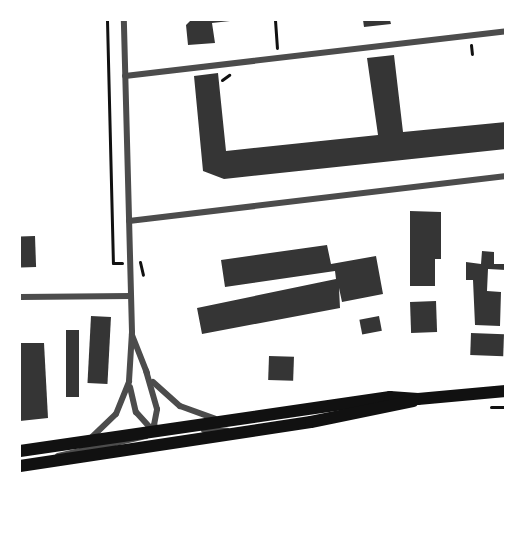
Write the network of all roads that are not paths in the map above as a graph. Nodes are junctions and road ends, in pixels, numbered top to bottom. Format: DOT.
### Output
graph roads {
  1 [pos="124,20"];
  2 [pos="506,31"];
  3 [pos="126,76"];
  4 [pos="506,176"];
  5 [pos="129,221"];
  6 [pos="131,296"];
  7 [pos="20,297"];
  8 [pos="132,332"];
  9 [pos="146,371"];
  10 [pos="129,375"];
  11 [pos="506,391"];
  12 [pos="423,399"];
  13 [pos="224,419"];
  14 [pos="151,430"];
  15 [pos="245,432"];
  16 [pos="83,440"];
  17 [pos="20,451"];
  18 [pos="26,465"];
  1 -- 3 [label="street"];
  2 -- 3 [label="street"];
  3 -- 5 [label="street"];
  4 -- 5 [label="street"];
  5 -- 6 [label="street"];
  6 -- 7 [label="street"];
  6 -- 8 [label="street"];
  8 -- 9 [label="street"];
  8 -- 10 [label="street"];
  9 -- 13 [label="street"];
  9 -- 14 [label="street"];
  10 -- 14 [label="street"];
  10 -- 16 [label="street"];
  11 -- 12 [label="main road"];
  12 -- 13 [label="main road"];
  12 -- 15 [label="main road"];
  13 -- 14 [label="main road"];
  14 -- 15 [label="street"];
  14 -- 16 [label="main road"];
  14 -- 18 [label="street"];
  15 -- 18 [label="main road"];
  16 -- 17 [label="main road"];
}
